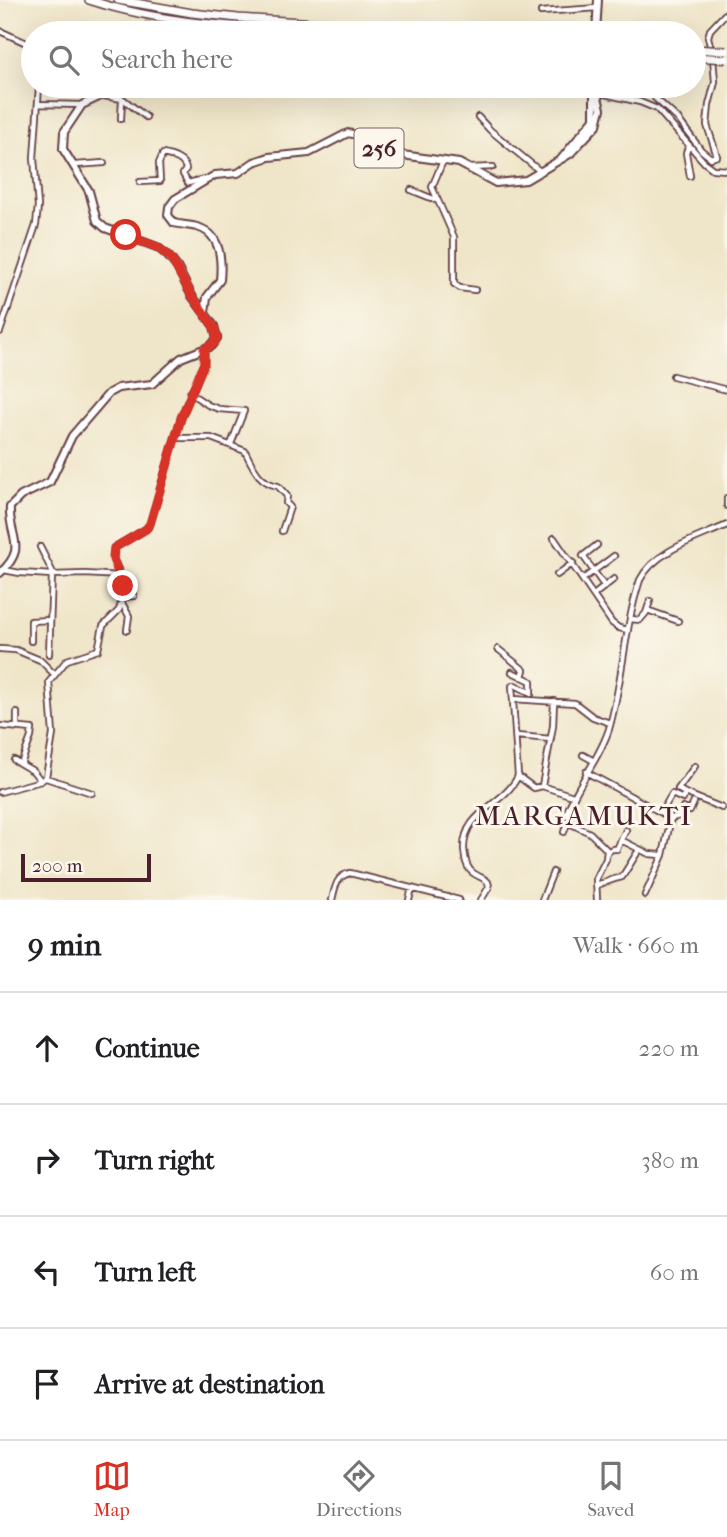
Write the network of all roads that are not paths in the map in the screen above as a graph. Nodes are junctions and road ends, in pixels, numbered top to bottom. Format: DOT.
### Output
graph roads {
  1 [pos="89,0"];
  2 [pos="118,0"];
  3 [pos="598,4"];
  4 [pos="541,12"];
  5 [pos="727,12"];
  6 [pos="191,21"];
  7 [pos="288,21"];
  8 [pos="0,31"];
  9 [pos="21,41"];
  10 [pos="706,51"];
  11 [pos="726,55"];
  12 [pos="706,56"];
  13 [pos="39,98"];
  14 [pos="97,98"];
  15 [pos="109,98"];
  16 [pos="122,98"];
  17 [pos="595,98"];
  18 [pos="598,98"];
  19 [pos="626,98"];
  20 [pos="655,98"];
  21 [pos="39,104"];
  22 [pos="82,104"];
  23 [pos="146,117"];
  24 [pos="478,117"];
  25 [pos="121,119"];
  26 [pos="592,126"];
  27 [pos="688,147"];
  28 [pos="443,160"];
  29 [pos="104,163"];
  30 [pos="75,164"];
  31 [pos="493,167"];
  32 [pos="470,168"];
  33 [pos="727,170"];
  34 [pos="541,172"];
  35 [pos="690,176"];
  36 [pos="209,179"];
  37 [pos="140,182"];
  38 [pos="411,190"];
  39 [pos="437,200"];
  40 [pos="475,290"];
  41 [pos="192,296"];
  42 [pos="205,300"];
  43 [pos="205,314"];
  44 [pos="0,332"];
  45 [pos="204,349"];
  46 [pos="673,376"];
  47 [pos="727,390"];
  48 [pos="190,393"];
  49 [pos="176,439"];
  50 [pos="233,445"];
  51 [pos="727,498"];
  52 [pos="727,506"];
  53 [pos="727,524"];
  54 [pos="282,530"];
  55 [pos="554,538"];
  56 [pos="597,545"];
  57 [pos="40,547"];
  58 [pos="614,556"];
  59 [pos="573,563"];
  60 [pos="2,571"];
  61 [pos="594,572"];
  62 [pos="53,575"];
  63 [pos="557,575"];
  64 [pos="121,576"];
  65 [pos="583,579"];
  66 [pos="614,579"];
  67 [pos="605,587"];
  68 [pos="595,594"];
  69 [pos="134,596"];
  70 [pos="122,600"];
  71 [pos="650,601"];
  72 [pos="647,610"];
  73 [pos="631,619"];
  74 [pos="50,620"];
  75 [pos="678,621"];
  76 [pos="127,630"];
  77 [pos="628,630"];
  78 [pos="31,640"];
  79 [pos="0,649"];
  80 [pos="498,649"];
  81 [pos="49,654"];
  82 [pos="512,672"];
  83 [pos="54,674"];
  84 [pos="522,677"];
  85 [pos="531,696"];
  86 [pos="513,699"];
  87 [pos="554,701"];
  88 [pos="18,713"];
  89 [pos="610,723"];
  90 [pos="0,726"];
  91 [pos="17,727"];
  92 [pos="517,736"];
  93 [pos="551,740"];
  94 [pos="583,755"];
  95 [pos="14,760"];
  96 [pos="594,761"];
  97 [pos="21,764"];
  98 [pos="695,766"];
  99 [pos="586,772"];
  100 [pos="518,776"];
  101 [pos="43,779"];
  102 [pos="542,786"];
  103 [pos="0,792"];
  104 [pos="92,793"];
  105 [pos="685,793"];
  106 [pos="573,796"];
  107 [pos="694,802"];
  108 [pos="722,808"];
  109 [pos="662,811"];
  110 [pos="672,818"];
  111 [pos="569,820"];
  112 [pos="626,830"];
  113 [pos="564,832"];
  114 [pos="621,840"];
  115 [pos="639,850"];
  116 [pos="608,852"];
  117 [pos="663,855"];
  118 [pos="552,872"];
  119 [pos="596,885"];
  120 [pos="412,888"];
  121 [pos="645,895"];
  122 [pos="332,900"];
  123 [pos="409,900"];
  124 [pos="459,900"];
  125 [pos="481,900"];
  126 [pos="543,900"];
  127 [pos="597,900"];
  1 -- 6 [label="highway"];
  2 -- 7 [label="highway"];
  3 -- 4 [label="street"];
  5 -- 20 [label="street"];
  8 -- 9 [label="street"];
  10 -- 11 [label="highway, bridge"];
  11 -- 12 [label="highway, bridge"];
  13 -- 21 [label="street"];
  14 -- 22 [label="main road"];
  15 -- 16 [label="street"];
  16 -- 23 [label="street"];
  16 -- 25 [label="street"];
  17 -- 26 [label="main road"];
  18 -- 26 [label="main road, 256"];
  19 -- 27 [label="street"];
  21 -- 22 [label="street"];
  21 -- 44 [label="street"];
  22 -- 30 [label="main road"];
  24 -- 34 [label="street"];
  26 -- 34 [label="main road, 256"];
  27 -- 33 [label="street"];
  27 -- 35 [label="street"];
  28 -- 32 [label="main road, 256"];
  28 -- 36 [label="main road, 256"];
  28 -- 39 [label="street"];
  29 -- 30 [label="street"];
  30 -- 41 [label="main road"];
  31 -- 32 [label="street"];
  32 -- 34 [label="main road, 256"];
  36 -- 37 [label="street"];
  36 -- 42 [label="main road, 256"];
  38 -- 39 [label="street"];
  39 -- 40 [label="street"];
  41 -- 42 [label="main road"];
  41 -- 43 [label="main road"];
  42 -- 43 [label="main road, 256"];
  43 -- 45 [label="main road, 256"];
  45 -- 48 [label="street"];
  45 -- 60 [label="main road"];
  46 -- 47 [label="street"];
  48 -- 49 [label="street"];
  48 -- 50 [label="street"];
  49 -- 50 [label="street"];
  49 -- 64 [label="street"];
  50 -- 54 [label="street"];
  51 -- 52 [label="street"];
  53 -- 73 [label="street"];
  55 -- 59 [label="street"];
  56 -- 61 [label="street"];
  57 -- 62 [label="street"];
  58 -- 61 [label="street"];
  59 -- 63 [label="street"];
  59 -- 65 [label="street"];
  60 -- 62 [label="street"];
  61 -- 65 [label="street"];
  61 -- 67 [label="street"];
  62 -- 64 [label="street"];
  62 -- 74 [label="street"];
  64 -- 70 [label="street"];
  65 -- 68 [label="street"];
  66 -- 67 [label="street"];
  67 -- 68 [label="street"];
  68 -- 77 [label="street"];
  69 -- 70 [label="street"];
  70 -- 76 [label="street"];
  70 -- 83 [label="street"];
  71 -- 72 [label="street"];
  72 -- 73 [label="street"];
  72 -- 75 [label="street"];
  73 -- 77 [label="street"];
  74 -- 78 [label="street"];
  74 -- 81 [label="street"];
  77 -- 89 [label="street"];
  79 -- 83 [label="street"];
  80 -- 84 [label="street"];
  82 -- 84 [label="street"];
  83 -- 101 [label="street"];
  84 -- 85 [label="street"];
  85 -- 86 [label="street"];
  85 -- 86 [label="street"];
  85 -- 87 [label="street"];
  86 -- 92 [label="street"];
  87 -- 89 [label="street"];
  87 -- 93 [label="street"];
  88 -- 91 [label="street"];
  89 -- 96 [label="street"];
  90 -- 91 [label="street"];
  91 -- 97 [label="street"];
  92 -- 93 [label="street"];
  92 -- 100 [label="street"];
  93 -- 102 [label="street"];
  94 -- 96 [label="street"];
  95 -- 97 [label="street"];
  96 -- 99 [label="street"];
  97 -- 101 [label="street"];
  98 -- 105 [label="street"];
  99 -- 106 [label="street"];
  99 -- 109 [label="street"];
  100 -- 102 [label="street"];
  100 -- 125 [label="street"];
  101 -- 103 [label="street"];
  101 -- 104 [label="street"];
  102 -- 106 [label="street"];
  105 -- 108 [label="street"];
  105 -- 109 [label="street"];
  106 -- 111 [label="street"];
  107 -- 110 [label="street"];
  109 -- 110 [label="street"];
  110 -- 117 [label="street"];
  111 -- 113 [label="street"];
  111 -- 116 [label="street"];
  112 -- 114 [label="street"];
  114 -- 115 [label="street"];
  114 -- 116 [label="street"];
  115 -- 117 [label="street"];
  115 -- 119 [label="street"];
  116 -- 119 [label="street"];
  117 -- 121 [label="street"];
  118 -- 126 [label="street"];
  119 -- 127 [label="street"];
  120 -- 122 [label="street"];
  120 -- 123 [label="street"];
  120 -- 124 [label="street"];
}
